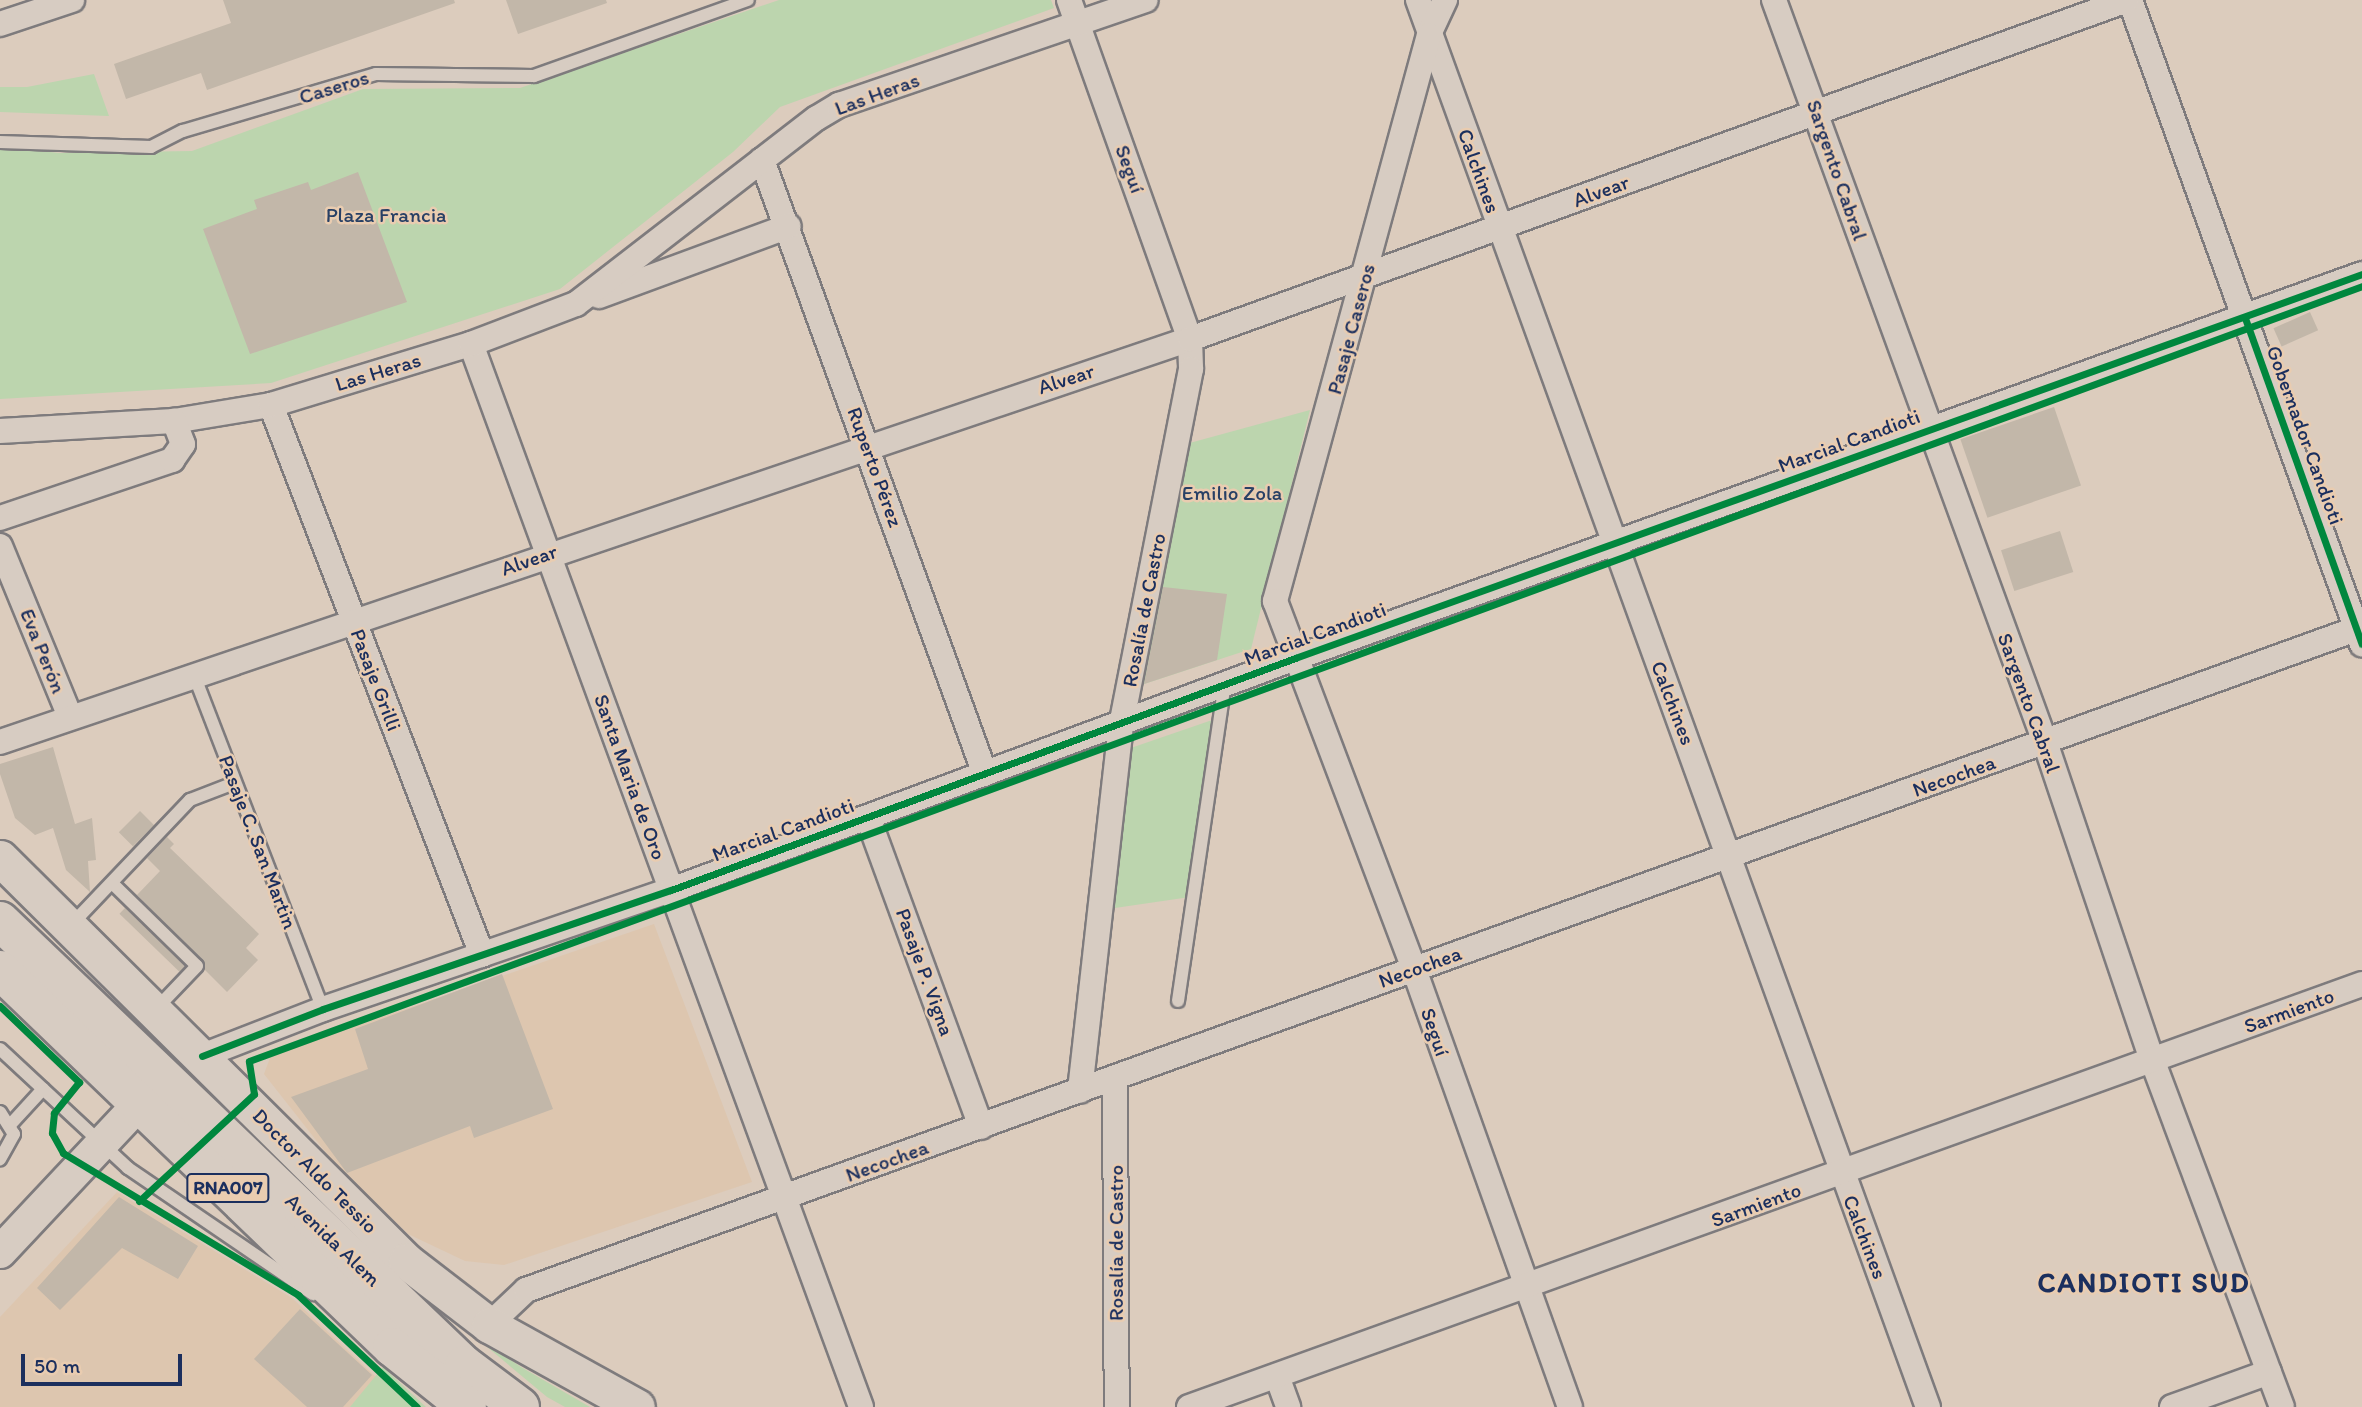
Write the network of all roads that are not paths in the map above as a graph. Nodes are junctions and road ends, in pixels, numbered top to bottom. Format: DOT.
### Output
graph roads {
  1 [pos="72,0"];
  2 [pos="748,0"];
  3 [pos="1069,0"];
  4 [pos="1146,0"];
  5 [pos="1418,0"];
  6 [pos="1445,0"];
  7 [pos="1774,0"];
  8 [pos="2128,0"];
  9 [pos="1077,23"];
  10 [pos="0,24"];
  11 [pos="1429,35"];
  12 [pos="1817,113"];
  13 [pos="0,142"];
  14 [pos="762,160"];
  15 [pos="789,226"];
  16 [pos="1499,228"];
  17 [pos="2362,274"];
  18 [pos="1366,275"];
  19 [pos="576,304"];
  20 [pos="2244,316"];
  21 [pos="1190,339"];
  22 [pos="471,344"];
  23 [pos="271,405"];
  24 [pos="174,421"];
  25 [pos="0,431"];
  26 [pos="1928,431"];
  27 [pos="868,445"];
  28 [pos="0,518"];
  29 [pos="0,546"];
  30 [pos="1615,546"];
  31 [pos="549,553"];
  32 [pos="353,620"];
  33 [pos="2360,634"];
  34 [pos="1295,658"];
  35 [pos="194,675"];
  36 [pos="1224,688"];
  37 [pos="70,717"];
  38 [pos="1121,725"];
  39 [pos="0,742"];
  40 [pos="2045,742"];
  41 [pos="985,774"];
  42 [pos="234,783"];
  43 [pos="868,818"];
  44 [pos="1731,857"];
  45 [pos="0,858"];
  46 [pos="113,884"];
  47 [pos="671,890"];
  48 [pos="0,921"];
  49 [pos="70,926"];
  50 [pos="482,955"];
  51 [pos="1413,969"];
  52 [pos="0,970"];
  53 [pos="2362,984"];
  54 [pos="1178,1001"];
  55 [pos="155,1009"];
  56 [pos="323,1009"];
  57 [pos="0,1049"];
  58 [pos="202,1056"];
  59 [pos="2153,1062"];
  60 [pos="1115,1079"];
  61 [pos="169,1080"];
  62 [pos="43,1089"];
  63 [pos="1080,1091"];
  64 [pos="139,1104"];
  65 [pos="0,1112"];
  66 [pos="10,1125"];
  67 [pos="981,1127"];
  68 [pos="101,1143"];
  69 [pos="0,1159"];
  70 [pos="1841,1174"];
  71 [pos="785,1199"];
  72 [pos="0,1252"];
  73 [pos="1525,1287"];
  74 [pos="489,1325"];
  75 [pos="392,1347"];
  76 [pos="2269,1372"];
  77 [pos="1277,1376"];
  78 [pos="464,1405"];
  79 [pos="520,1407"];
  80 [pos="637,1407"];
  81 [pos="862,1407"];
  82 [pos="1117,1407"];
  83 [pos="1189,1407"];
  84 [pos="1288,1407"];
  85 [pos="1570,1407"];
  86 [pos="1928,1407"];
  87 [pos="2172,1407"];
  88 [pos="2282,1407"];
  1 -- 10 [label="street"];
  2 -- 13 [label="lane, Caseros"];
  3 -- 9 [label="street, Seguí"];
  4 -- 9 [label="street, Las Heras"];
  5 -- 11 [label="street, Calchines"];
  6 -- 11 [label="street, Pasaje Caseros"];
  7 -- 12 [label="street, Sargento Cabral"];
  8 -- 12 [label="street, Alvear"];
  8 -- 20 [label="street, Gobernador Candioti"];
  9 -- 14 [label="street, Las Heras"];
  9 -- 21 [label="street, Seguí"];
  11 -- 16 [label="street, Calchines"];
  11 -- 18 [label="street, Pasaje Caseros"];
  12 -- 16 [label="street, Alvear"];
  12 -- 26 [label="street, Sargento Cabral"];
  14 -- 15 [label="street, Ruperto Pérez"];
  14 -- 19 [label="street, Las Heras"];
  15 -- 19 [label="street, Las Heras"];
  15 -- 27 [label="street, Ruperto Pérez"];
  16 -- 18 [label="street, Alvear"];
  16 -- 30 [label="street, Calchines"];
  17 -- 20 [label="street, Marcial Candioti"];
  18 -- 21 [label="street, Alvear"];
  18 -- 34 [label="street, Pasaje Caseros"];
  19 -- 22 [label="street, Las Heras"];
  20 -- 26 [label="street, Marcial Candioti"];
  20 -- 33 [label="street, Gobernador Candioti"];
  21 -- 27 [label="street, Alvear"];
  21 -- 38 [label="street, Rosalía de Castro"];
  22 -- 23 [label="street, Las Heras"];
  22 -- 31 [label="street, Santa Maria de Oro"];
  23 -- 24 [label="street, Las Heras"];
  23 -- 32 [label="street, Pasaje Grilli"];
  24 -- 25 [label="street, Las Heras"];
  24 -- 28 [label="street"];
  26 -- 30 [label="street, Marcial Candioti"];
  26 -- 40 [label="street, Sargento Cabral"];
  27 -- 31 [label="street, Alvear"];
  27 -- 41 [label="street, Ruperto Pérez"];
  29 -- 37 [label="street, Eva Perón"];
  30 -- 34 [label="street, Marcial Candioti"];
  30 -- 44 [label="street, Calchines"];
  31 -- 32 [label="street, Alvear"];
  31 -- 47 [label="street, Santa Maria de Oro"];
  32 -- 35 [label="street, Alvear"];
  32 -- 50 [label="street, Pasaje Grilli"];
  33 -- 40 [label="street, Necochea"];
  34 -- 36 [label="street, Marcial Candioti"];
  34 -- 51 [label="street, Seguí"];
  35 -- 37 [label="street, Alvear"];
  35 -- 42 [label="lane, Pasaje C. San Martin"];
  36 -- 38 [label="street, Marcial Candioti"];
  36 -- 54 [label="lane"];
  37 -- 39 [label="street, Alvear"];
  38 -- 41 [label="street, Marcial Candioti"];
  38 -- 63 [label="street, Rosalía de Castro"];
  40 -- 44 [label="street, Necochea"];
  40 -- 59 [label="street, Sargento Cabral"];
  41 -- 43 [label="street, Marcial Candioti"];
  42 -- 46 [label="lane"];
  42 -- 56 [label="lane, Pasaje C. San Martin"];
  43 -- 47 [label="street, Marcial Candioti"];
  43 -- 67 [label="street, Pasaje P. Vigna"];
  44 -- 51 [label="street, Necochea"];
  44 -- 70 [label="street, Calchines"];
  45 -- 49 [label="main road, Doctor Aldo Tessio"];
  46 -- 49 [label="lane"];
  46 -- 55 [label="lane"];
  47 -- 50 [label="street, Marcial Candioti"];
  47 -- 71 [label="street, Santa Maria de Oro"];
  48 -- 61 [label="highway, Avenida Alem / RNA007"];
  49 -- 55 [label="main road, Doctor Aldo Tessio"];
  50 -- 56 [label="street, Marcial Candioti"];
  51 -- 60 [label="street, Necochea"];
  51 -- 73 [label="street, Seguí"];
  52 -- 64 [label="highway, Avenida Alem / RNA007"];
  53 -- 59 [label="street, Sarmiento"];
  55 -- 58 [label="main road, Doctor Aldo Tessio"];
  56 -- 58 [label="street, Marcial Candioti"];
  57 -- 62 [label="lane"];
  58 -- 61 [label="main road, Marcial Candioti"];
  58 -- 74 [label="main road, Doctor Aldo Tessio"];
  59 -- 70 [label="street, Sarmiento"];
  59 -- 76 [label="street, Sargento Cabral"];
  60 -- 63 [label="street, Necochea"];
  60 -- 82 [label="street, Rosalía de Castro"];
  61 -- 64 [label="main road, Marcial Candioti"];
  61 -- 79 [label="highway, Avenida Alem / RNA007"];
  62 -- 66 [label="lane"];
  62 -- 68 [label="lane"];
  63 -- 67 [label="street, Necochea"];
  64 -- 68 [label="street"];
  64 -- 75 [label="highway, Avenida Alem / RNA007"];
  65 -- 66 [label="lane"];
  66 -- 69 [label="lane"];
  67 -- 71 [label="street, Necochea"];
  68 -- 72 [label="street"];
  68 -- 75 [label="lane"];
  70 -- 73 [label="street, Sarmiento"];
  70 -- 86 [label="street, Calchines"];
  71 -- 74 [label="street, Necochea"];
  71 -- 81 [label="street, Santa Maria de Oro"];
  73 -- 77 [label="street, Sarmiento"];
  73 -- 85 [label="street, Seguí"];
  74 -- 80 [label="main road, Doctor Aldo Tessio"];
  75 -- 78 [label="highway, Avenida Alem / RNA007"];
  76 -- 87 [label="street"];
  76 -- 88 [label="street, Sargento Cabral"];
  77 -- 83 [label="street, Sarmiento"];
  77 -- 84 [label="street"];
}
